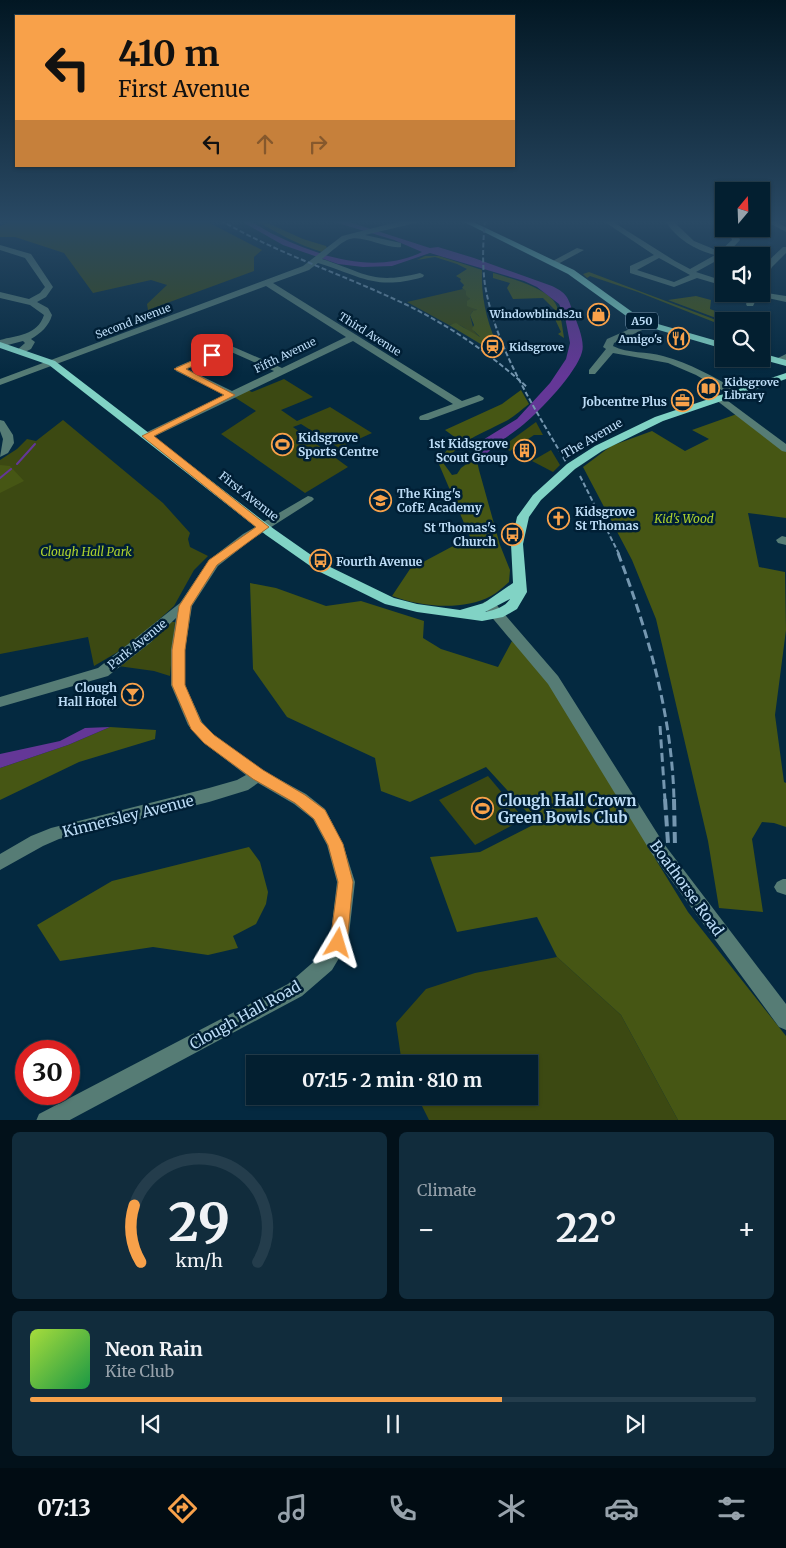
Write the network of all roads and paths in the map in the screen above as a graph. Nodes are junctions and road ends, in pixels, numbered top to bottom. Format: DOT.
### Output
graph roads {
  1 [pos="39,272"];
  2 [pos="294,272"];
  3 [pos="355,272"];
  4 [pos="571,272"];
  5 [pos="637,272"];
  6 [pos="693,273"];
  7 [pos="420,275"];
  8 [pos="715,281"];
  9 [pos="266,282"];
  10 [pos="0,295"];
  11 [pos="770,296"];
  12 [pos="786,299"];
  13 [pos="751,302"];
  14 [pos="28,303"];
  15 [pos="749,305"];
  16 [pos="648,324"];
  17 [pos="353,336"];
  18 [pos="25,338"];
  19 [pos="715,343"];
  20 [pos="0,345"];
  21 [pos="609,346"];
  22 [pos="22,352"];
  23 [pos="770,358"];
  24 [pos="784,360"];
  25 [pos="52,363"];
  26 [pos="281,371"];
  27 [pos="592,372"];
  28 [pos="786,376"];
  29 [pos="0,382"];
  30 [pos="734,393"];
  31 [pos="231,395"];
  32 [pos="479,398"];
  33 [pos="720,398"];
  34 [pos="461,405"];
  35 [pos="424,418"];
  36 [pos="0,423"];
  37 [pos="147,436"];
  38 [pos="786,449"];
  39 [pos="0,454"];
  40 [pos="308,499"];
  41 [pos="264,527"];
  42 [pos="185,606"];
  43 [pos="493,610"];
  44 [pos="0,702"];
  45 [pos="258,774"];
  46 [pos="0,863"];
  47 [pos="786,1020"];
  48 [pos="46,1120"];
  1 -- 14 [label="street"];
  2 -- 9 [label="street, Second Avenue"];
  3 -- 7 [label="street"];
  4 -- 16 [label="main road, A50"];
  5 -- 6 [label="street"];
  6 -- 8 [label="street"];
  9 -- 17 [label="street, Third Avenue"];
  9 -- 25 [label="street, Second Avenue"];
  10 -- 14 [label="street"];
  11 -- 12 [label="street"];
  13 -- 15 [label="street"];
  14 -- 18 [label="street"];
  16 -- 19 [label="main road, A50"];
  16 -- 21 [label="street"];
  17 -- 26 [label="street, Fifth Avenue"];
  17 -- 34 [label="street, Third Avenue"];
  18 -- 20 [label="street"];
  18 -- 22 [label="street"];
  20 -- 22 [label="main road, First Avenue"];
  21 -- 27 [label="street"];
  21 -- 30 [label="street"];
  22 -- 25 [label="main road, First Avenue"];
  23 -- 24 [label="main road"];
  25 -- 29 [label="street, Second Avenue"];
  25 -- 37 [label="main road, First Avenue"];
  26 -- 31 [label="street, Fifth Avenue"];
  26 -- 31 [label="street"];
  28 -- 30 [label="main road, The Avenue"];
  30 -- 33 [label="main road, The Avenue"];
  31 -- 37 [label="street, Fifth Avenue"];
  32 -- 34 [label="street"];
  33 -- 38 [label="street"];
  33 -- 43 [label="main road, The Avenue"];
  34 -- 35 [label="street"];
  36 -- 39 [label="street"];
  37 -- 41 [label="main road, First Avenue"];
  40 -- 41 [label="street"];
  41 -- 42 [label="street, Clough Hall Road"];
  41 -- 43 [label="main road, First Avenue"];
  42 -- 44 [label="street, Park Avenue"];
  42 -- 45 [label="street, Clough Hall Road"];
  43 -- 47 [label="street, Boathorse Road"];
  45 -- 46 [label="street, Kinnersley Avenue"];
  45 -- 48 [label="street, Clough Hall Road"];
}
